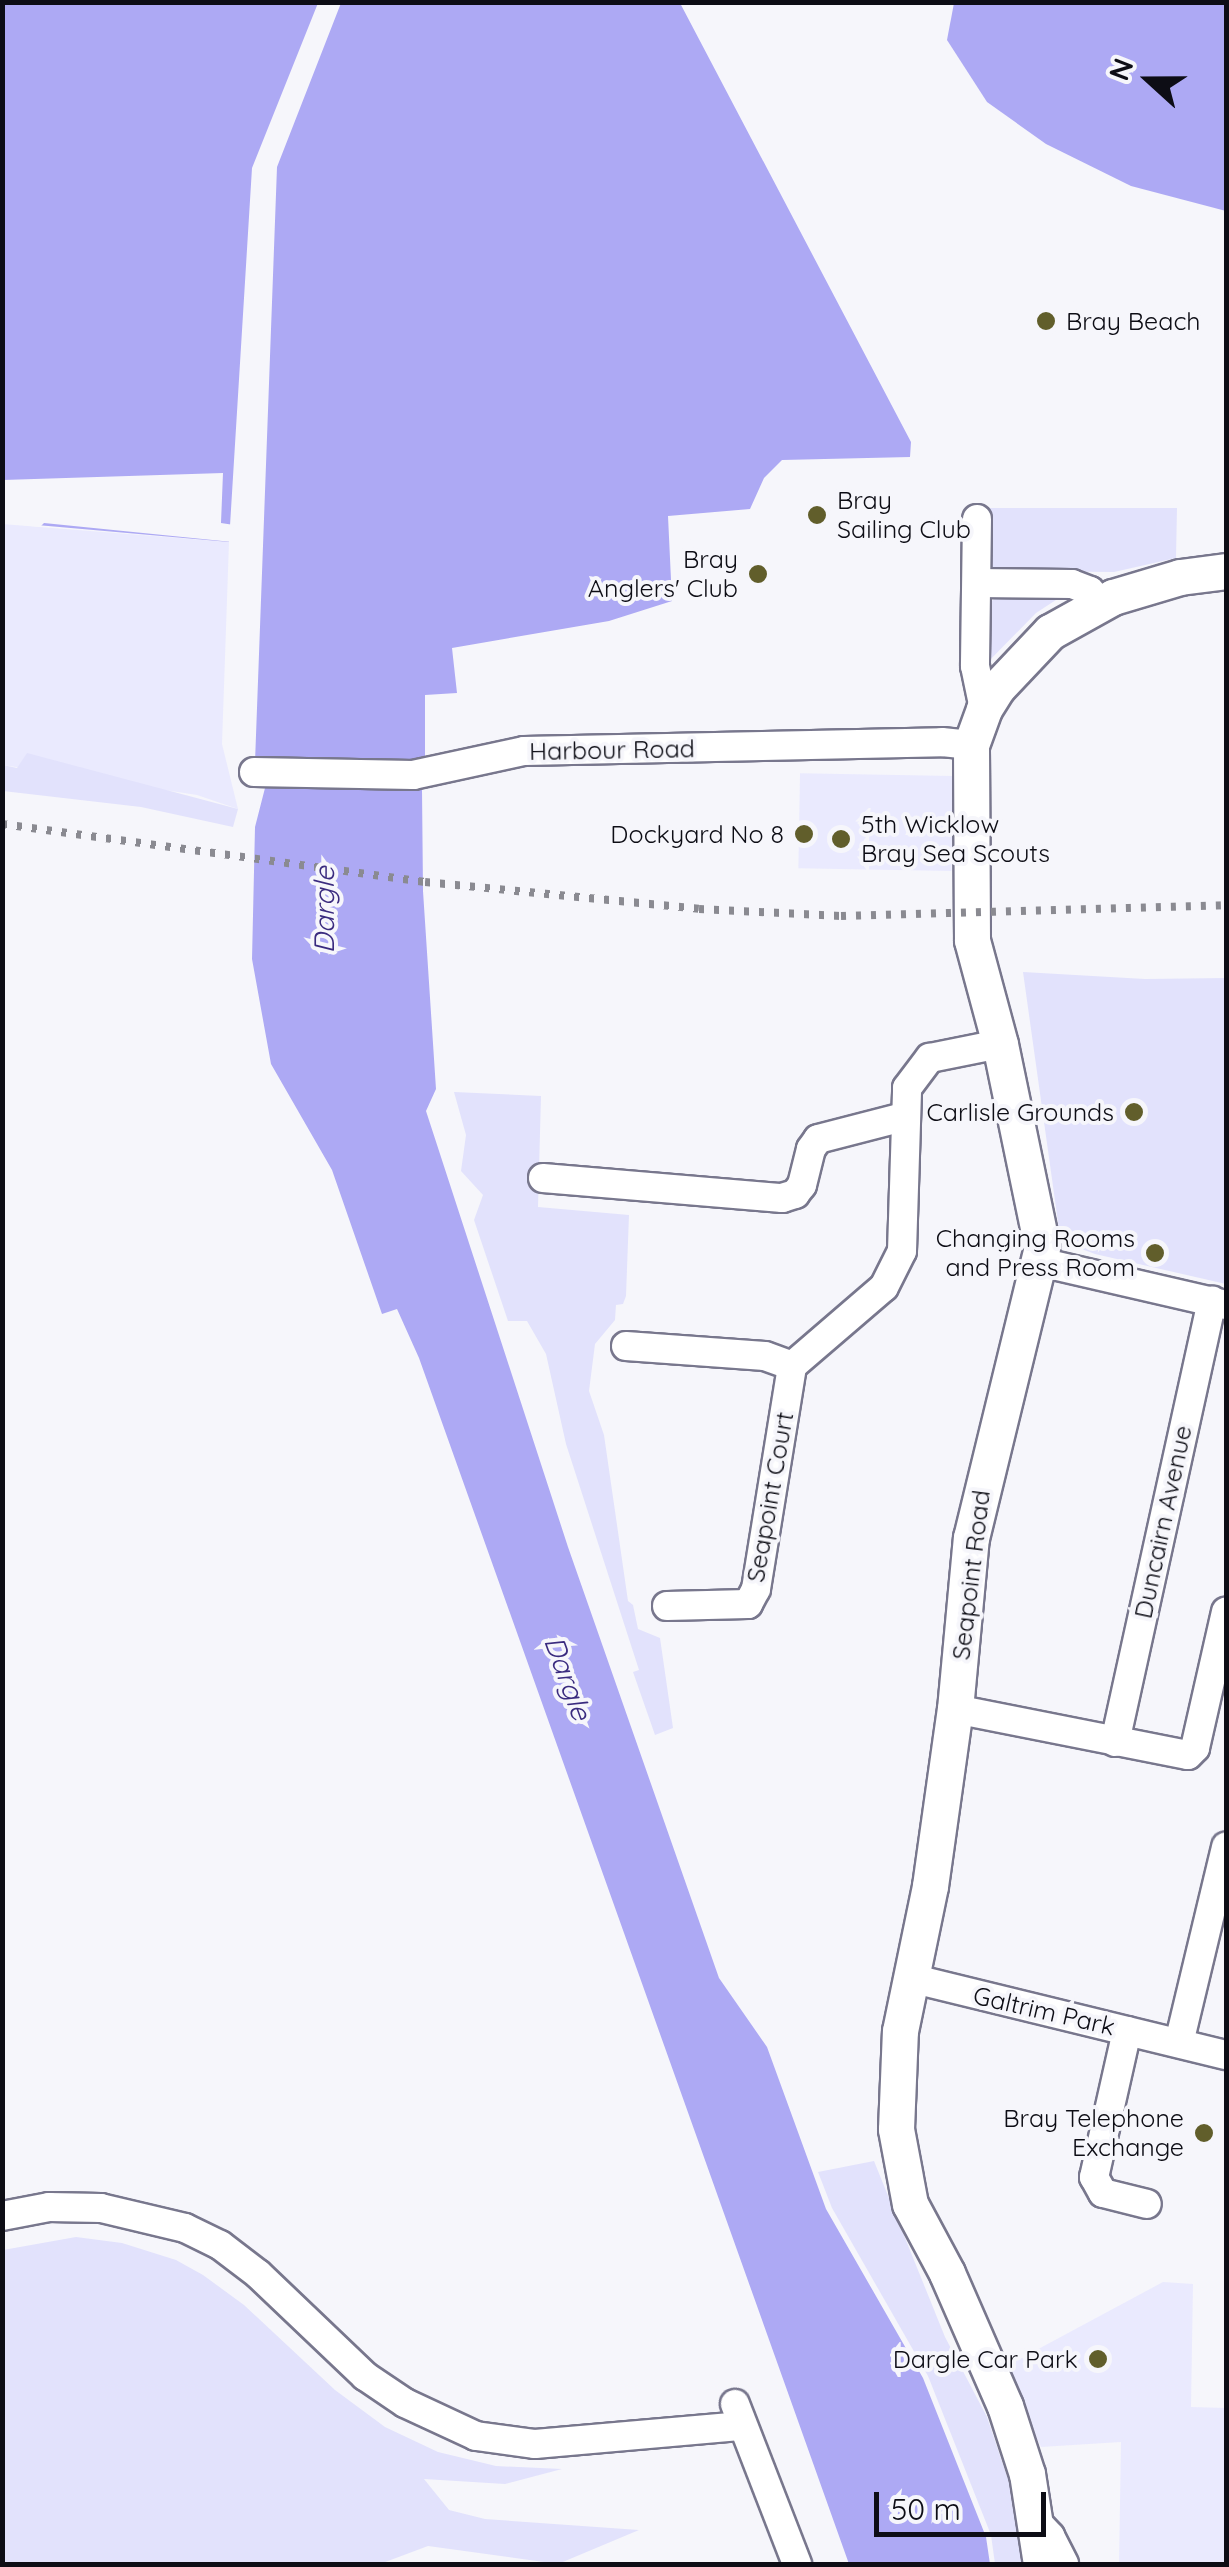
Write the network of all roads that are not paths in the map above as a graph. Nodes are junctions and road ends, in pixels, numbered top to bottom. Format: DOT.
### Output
graph roads {
  1 [pos="977,519"];
  2 [pos="1226,572"];
  3 [pos="976,583"];
  4 [pos="1096,604"];
  5 [pos="984,709"];
  6 [pos="971,746"];
  7 [pos="254,772"];
  8 [pos="1000,1044"];
  9 [pos="903,1117"];
  10 [pos="543,1178"];
  11 [pos="1040,1262"];
  12 [pos="1219,1303"];
  13 [pos="626,1346"];
  14 [pos="792,1366"];
  15 [pos="667,1606"];
  16 [pos="1226,1611"];
  17 [pos="955,1710"];
  18 [pos="1116,1742"];
  19 [pos="1226,1847"];
  20 [pos="910,1978"];
  21 [pos="1128,2031"];
  22 [pos="1179,2043"];
  23 [pos="1226,2055"];
  24 [pos="1147,2204"];
  25 [pos="2,2216"];
  26 [pos="1035,2520"];
  27 [pos="797,2564"];
  28 [pos="1041,2564"];
  29 [pos="1064,2564"];
  1 -- 3 [label="street"];
  2 -- 4 [label="street, Seapoint Road"];
  3 -- 4 [label="street"];
  3 -- 5 [label="street"];
  4 -- 5 [label="street, Seapoint Road"];
  5 -- 6 [label="street, Seapoint Road"];
  6 -- 7 [label="street, Harbour Road"];
  6 -- 8 [label="street, Seapoint Road"];
  8 -- 9 [label="street"];
  8 -- 11 [label="street, Seapoint Road"];
  9 -- 10 [label="street"];
  9 -- 14 [label="street"];
  11 -- 12 [label="street"];
  11 -- 17 [label="street, Seapoint Road"];
  12 -- 18 [label="street, Duncairn Avenue"];
  13 -- 14 [label="street"];
  14 -- 15 [label="street, Seapoint Court"];
  16 -- 18 [label="street"];
  17 -- 18 [label="street"];
  17 -- 20 [label="street, Seapoint Road"];
  19 -- 22 [label="street"];
  20 -- 21 [label="street, Galtrim Park"];
  20 -- 26 [label="street, Seapoint Road"];
  21 -- 22 [label="street, Galtrim Park"];
  21 -- 24 [label="street"];
  22 -- 23 [label="street, Galtrim Park"];
  25 -- 27 [label="street"];
  26 -- 28 [label="street, Seapoint Road"];
  26 -- 29 [label="street"];
}
